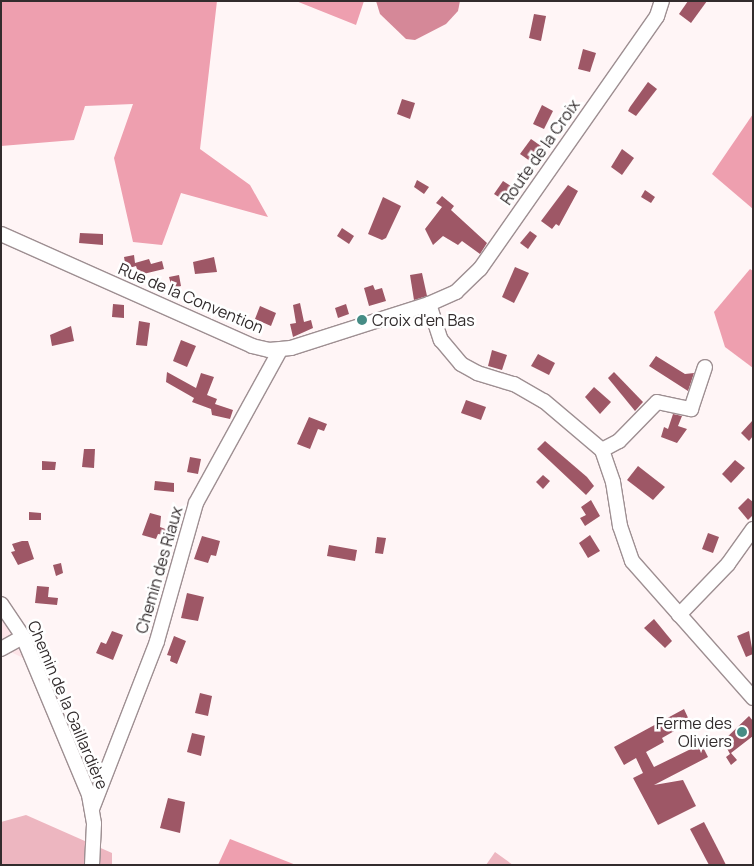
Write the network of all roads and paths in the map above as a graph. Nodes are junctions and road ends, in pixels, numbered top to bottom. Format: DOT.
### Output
graph roads {
  1 [pos="662,1"];
  2 [pos="1,234"];
  3 [pos="429,304"];
  4 [pos="280,350"];
  5 [pos="705,367"];
  6 [pos="602,450"];
  7 [pos="753,529"];
  8 [pos="1,604"];
  9 [pos="679,615"];
  10 [pos="23,637"];
  11 [pos="1,649"];
  12 [pos="753,698"];
  13 [pos="92,809"];
  14 [pos="92,865"];
  1 -- 3 [label="street, Route de la Croix"];
  2 -- 4 [label="street, Rue de la Convention"];
  3 -- 4 [label="street, Rue de la Convention"];
  3 -- 6 [label="street"];
  4 -- 13 [label="street, Chemin des Riaux"];
  5 -- 6 [label="street"];
  6 -- 9 [label="street"];
  7 -- 9 [label="street"];
  8 -- 10 [label="street, Chemin de la Gaillardière"];
  9 -- 12 [label="street"];
  10 -- 11 [label="street"];
  10 -- 13 [label="street, Chemin de la Gaillardière"];
  13 -- 14 [label="street, Chemin de la Gaillardière"];
}
